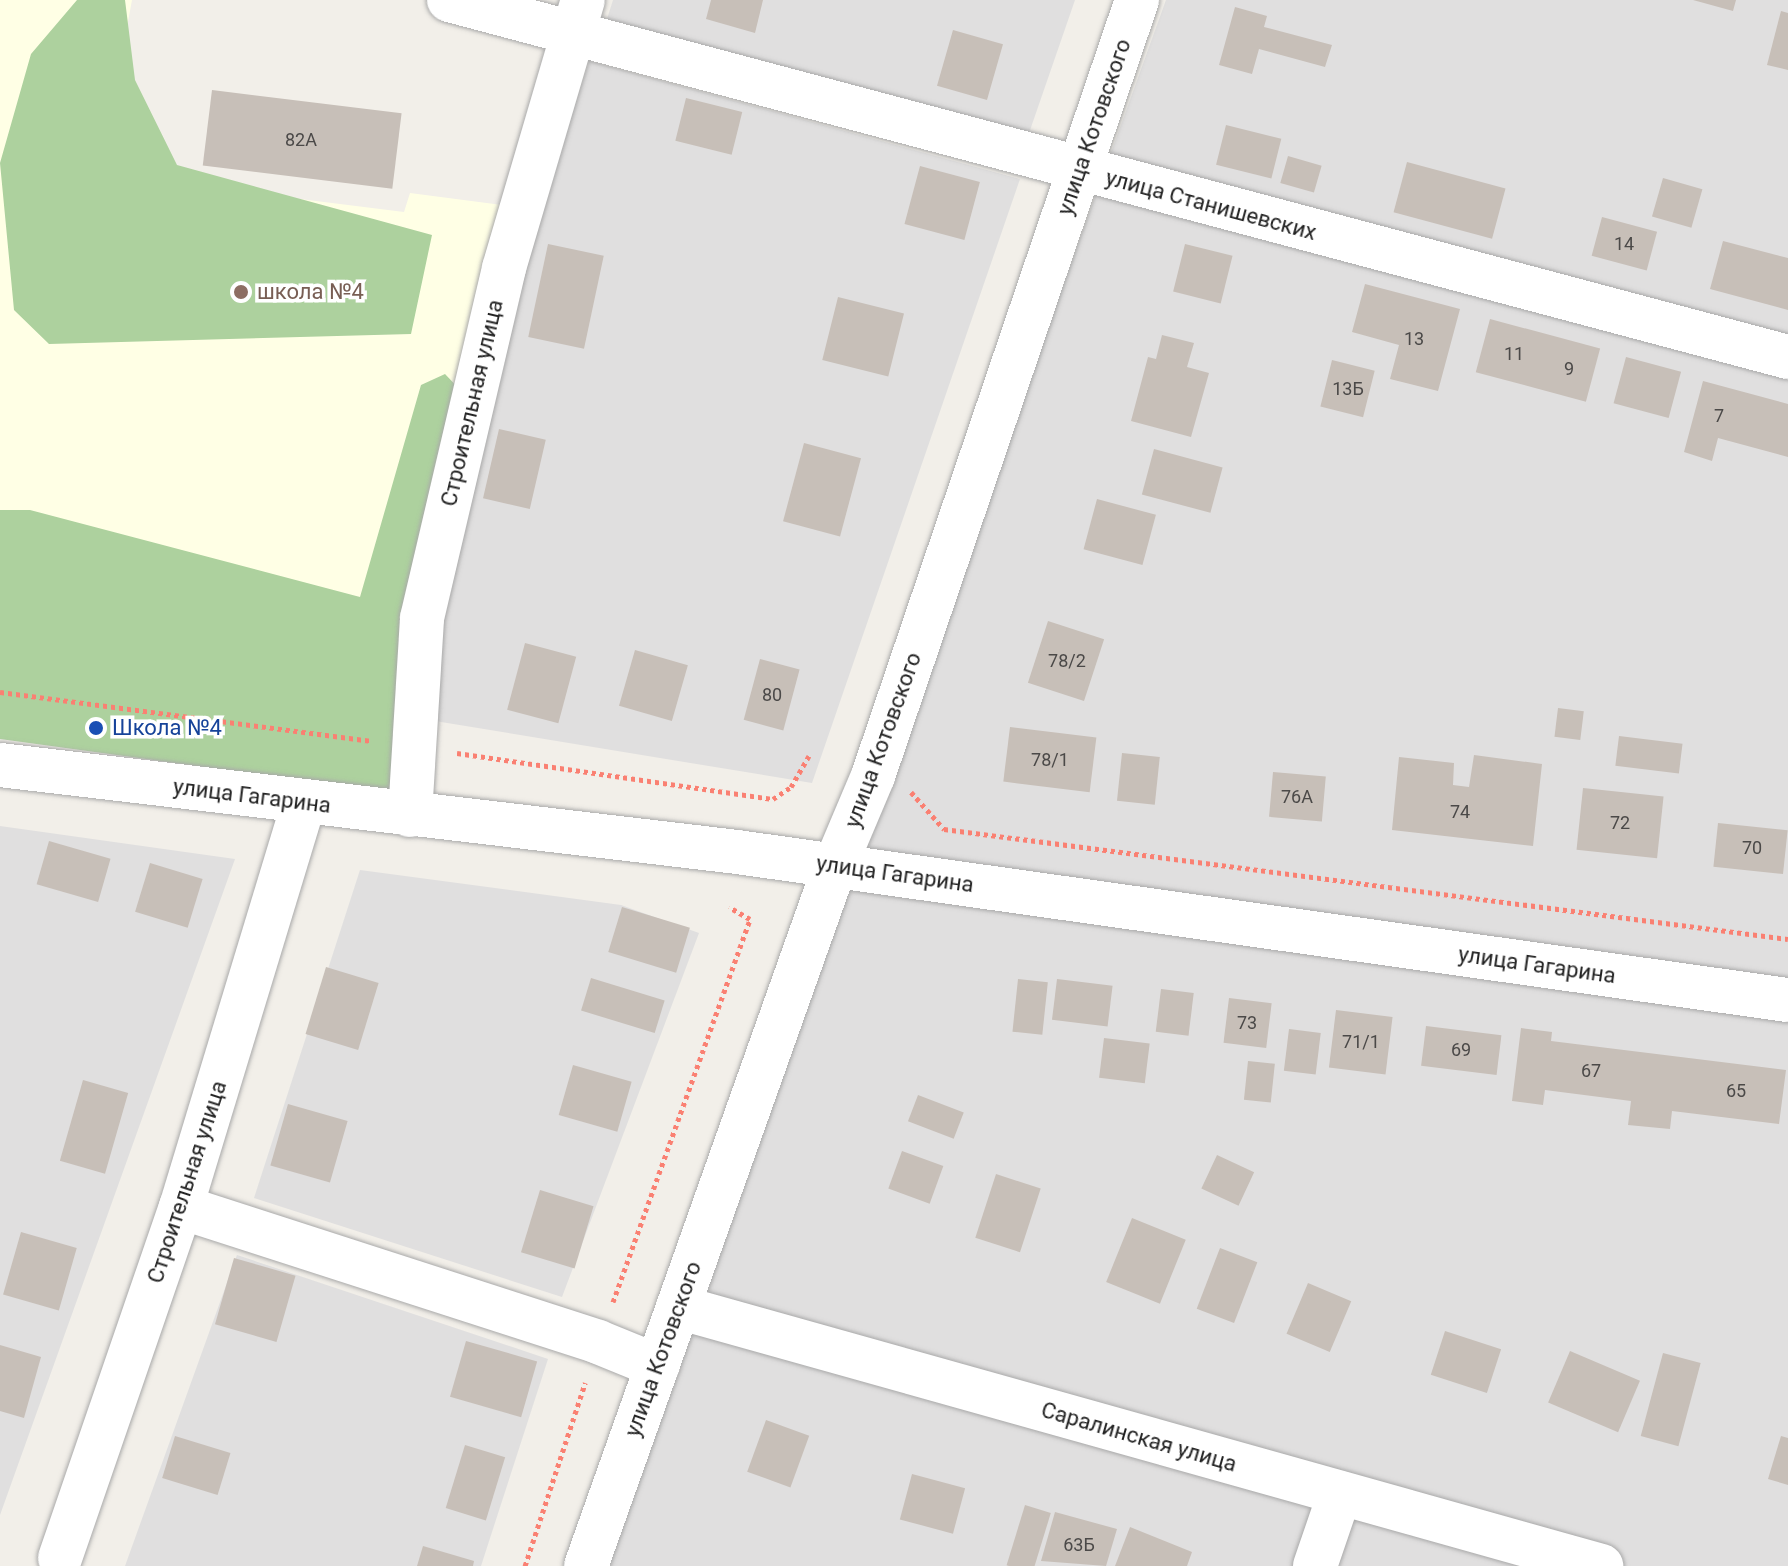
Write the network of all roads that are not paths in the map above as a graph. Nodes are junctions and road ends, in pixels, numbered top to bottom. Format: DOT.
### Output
graph roads {
  1 [pos="449,0"];
  2 [pos="1137,0"];
  3 [pos="577,18"];
  4 [pos="1079,171"];
  5 [pos="1788,357"];
  6 [pos="0,765"];
  7 [pos="304,803"];
  8 [pos="410,815"];
  9 [pos="835,866"];
  10 [pos="1788,1000"];
  11 [pos="181,1207"];
  12 [pos="678,1307"];
  13 [pos="657,1366"];
  14 [pos="1340,1493"];
  15 [pos="60,1558"];
  16 [pos="586,1566"];
  17 [pos="1315,1566"];
  18 [pos="1601,1566"];
  1 -- 3 [label="street, улица Станишевских"];
  2 -- 4 [label="street, улица Котовского"];
  3 -- 4 [label="street, улица Станишевских"];
  3 -- 8 [label="street, Строительная улица"];
  4 -- 5 [label="street, улица Станишевских"];
  4 -- 9 [label="street, улица Котовского"];
  6 -- 7 [label="street, улица Гагарина"];
  7 -- 8 [label="street, улица Гагарина"];
  7 -- 11 [label="street, Строительная улица"];
  8 -- 9 [label="street, улица Гагарина"];
  9 -- 10 [label="street, улица Гагарина"];
  9 -- 12 [label="street, улица Котовского"];
  11 -- 13 [label="street"];
  11 -- 15 [label="street, Строительная улица"];
  12 -- 13 [label="street, улица Котовского"];
  12 -- 14 [label="street, Саралинская улица"];
  13 -- 16 [label="street, улица Котовского"];
  14 -- 17 [label="street"];
  14 -- 18 [label="street, Саралинская улица"];
}
